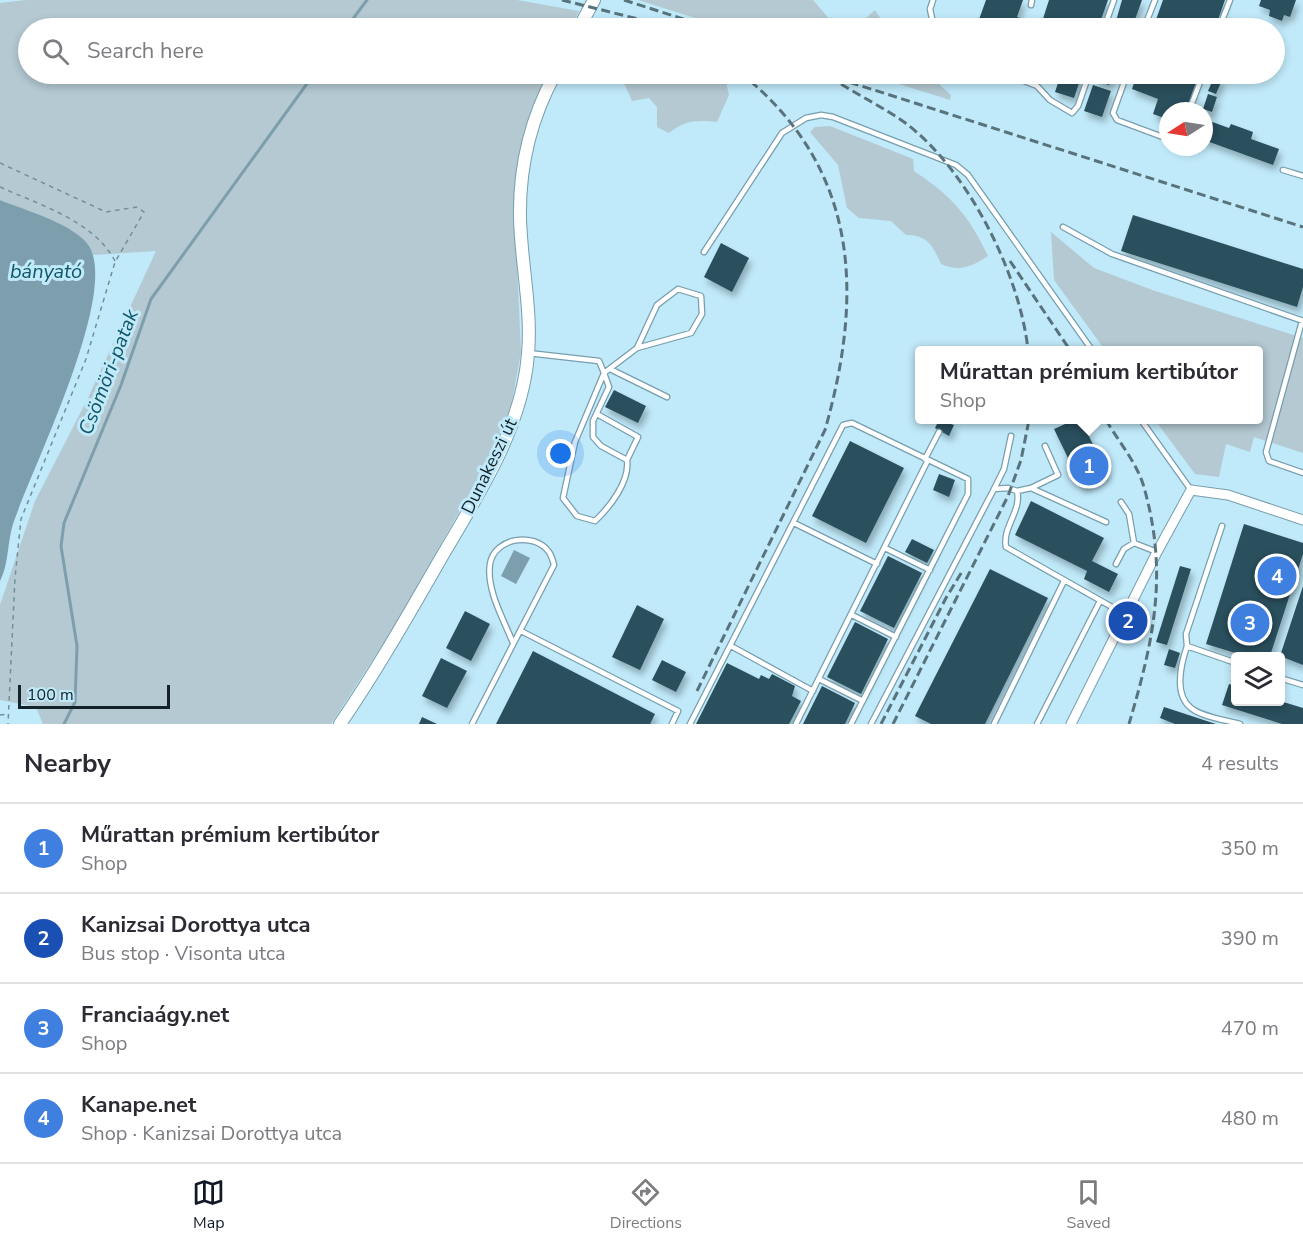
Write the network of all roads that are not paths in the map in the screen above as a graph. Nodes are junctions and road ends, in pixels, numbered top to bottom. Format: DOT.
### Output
graph roads {
  1 [pos="933,0"];
  2 [pos="1114,0"];
  3 [pos="1155,0"];
  4 [pos="1230,0"];
  5 [pos="592,4"];
  6 [pos="584,18"];
  7 [pos="932,18"];
  8 [pos="1108,18"];
  9 [pos="1148,18"];
  10 [pos="1223,18"];
  11 [pos="550,84"];
  12 [pos="1032,84"];
  13 [pos="1086,84"];
  14 [pos="1123,84"];
  15 [pos="1199,84"];
  16 [pos="1192,102"];
  17 [pos="1159,136"];
  18 [pos="1283,170"];
  19 [pos="1303,176"];
  20 [pos="1063,227"];
  21 [pos="704,252"];
  22 [pos="1303,321"];
  23 [pos="1089,346"];
  24 [pos="637,348"];
  25 [pos="528,353"];
  26 [pos="610,369"];
  27 [pos="604,373"];
  28 [pos="667,397"];
  29 [pos="597,414"];
  30 [pos="1144,424"];
  31 [pos="939,432"];
  32 [pos="1011,436"];
  33 [pos="1045,446"];
  34 [pos="927,459"];
  35 [pos="627,460"];
  36 [pos="1303,473"];
  37 [pos="1031,488"];
  38 [pos="994,489"];
  39 [pos="1191,490"];
  40 [pos="1017,491"];
  41 [pos="1121,502"];
  42 [pos="1303,520"];
  43 [pos="1106,522"];
  44 [pos="794,523"];
  45 [pos="1222,526"];
  46 [pos="1134,543"];
  47 [pos="885,548"];
  48 [pos="1157,552"];
  49 [pos="877,564"];
  50 [pos="1116,564"];
  51 [pos="930,570"];
  52 [pos="1064,581"];
  53 [pos="1100,601"];
  54 [pos="852,615"];
  55 [pos="1126,615"];
  56 [pos="521,631"];
  57 [pos="896,637"];
  58 [pos="513,643"];
  59 [pos="731,646"];
  60 [pos="1187,646"];
  61 [pos="1231,661"];
  62 [pos="819,679"];
  63 [pos="1285,679"];
  64 [pos="1303,685"];
  65 [pos="813,691"];
  66 [pos="863,701"];
  67 [pos="340,724"];
  68 [pos="472,724"];
  69 [pos="672,724"];
  70 [pos="690,724"];
  71 [pos="796,724"];
  72 [pos="851,724"];
  73 [pos="871,724"];
  74 [pos="994,724"];
  75 [pos="1037,724"];
  76 [pos="1071,724"];
  77 [pos="1240,724"];
  1 -- 7 [label="lane"];
  2 -- 8 [label="lane"];
  3 -- 9 [label="lane"];
  4 -- 10 [label="lane"];
  5 -- 6 [label="street"];
  11 -- 25 [label="street, Dunakeszi út"];
  12 -- 13 [label="lane"];
  14 -- 17 [label="lane"];
  15 -- 16 [label="lane"];
  18 -- 19 [label="lane"];
  20 -- 22 [label="lane"];
  21 -- 23 [label="lane"];
  22 -- 36 [label="lane"];
  24 -- 24 [label="lane"];
  24 -- 26 [label="lane"];
  25 -- 27 [label="lane"];
  25 -- 67 [label="street, Dunakeszi út"];
  26 -- 27 [label="lane"];
  26 -- 28 [label="lane"];
  27 -- 29 [label="lane"];
  27 -- 35 [label="lane"];
  29 -- 35 [label="lane"];
  29 -- 35 [label="lane"];
  30 -- 39 [label="lane"];
  31 -- 34 [label="lane"];
  32 -- 38 [label="lane"];
  33 -- 37 [label="lane"];
  34 -- 44 [label="lane"];
  34 -- 47 [label="lane"];
  34 -- 51 [label="lane"];
  37 -- 40 [label="lane"];
  37 -- 43 [label="lane"];
  38 -- 40 [label="lane"];
  38 -- 73 [label="lane"];
  39 -- 42 [label="street"];
  39 -- 48 [label="street"];
  40 -- 52 [label="lane"];
  41 -- 46 [label="lane"];
  44 -- 49 [label="lane"];
  44 -- 59 [label="lane"];
  45 -- 60 [label="lane"];
  46 -- 48 [label="lane"];
  46 -- 50 [label="lane"];
  47 -- 49 [label="lane"];
  47 -- 51 [label="lane"];
  48 -- 55 [label="street"];
  49 -- 54 [label="lane"];
  51 -- 57 [label="lane"];
  52 -- 53 [label="lane"];
  52 -- 74 [label="lane"];
  53 -- 55 [label="lane"];
  53 -- 75 [label="lane"];
  54 -- 57 [label="lane"];
  54 -- 62 [label="lane"];
  55 -- 76 [label="street"];
  56 -- 58 [label="lane"];
  56 -- 58 [label="lane"];
  56 -- 69 [label="lane"];
  57 -- 66 [label="lane"];
  58 -- 68 [label="lane"];
  59 -- 65 [label="lane"];
  59 -- 70 [label="lane"];
  60 -- 61 [label="lane"];
  60 -- 77 [label="lane"];
  62 -- 65 [label="lane"];
  62 -- 66 [label="lane"];
  63 -- 64 [label="lane"];
  65 -- 71 [label="lane"];
  66 -- 72 [label="lane"];
}
